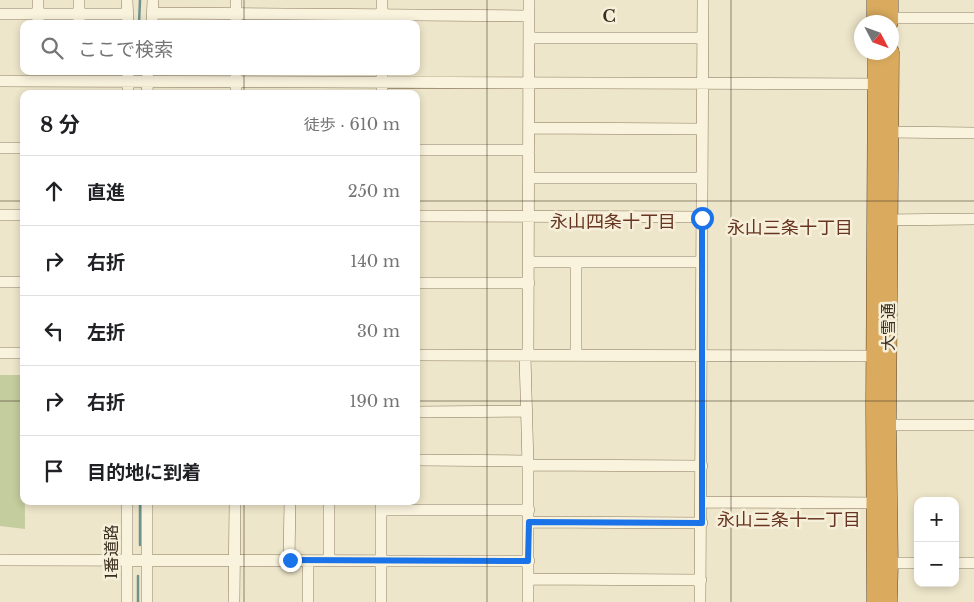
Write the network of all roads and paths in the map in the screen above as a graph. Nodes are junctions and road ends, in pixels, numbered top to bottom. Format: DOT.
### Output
graph roads {
  1 [pos="38,0"];
  2 [pos="79,0"];
  3 [pos="128,0"];
  4 [pos="153,0"];
  5 [pos="236,0"];
  6 [pos="382,0"];
  7 [pos="529,0"];
  8 [pos="702,0"];
  9 [pos="876,0"];
  10 [pos="889,0"];
  11 [pos="0,14"];
  12 [pos="881,15"];
  13 [pos="884,15"];
  14 [pos="529,16"];
  15 [pos="974,18"];
  16 [pos="38,19"];
  17 [pos="79,19"];
  18 [pos="128,19"];
  19 [pos="153,19"];
  20 [pos="236,19"];
  21 [pos="382,19"];
  22 [pos="899,20"];
  23 [pos="529,38"];
  24 [pos="702,38"];
  25 [pos="879,60"];
  26 [pos="888,60"];
  27 [pos="37,76"];
  28 [pos="79,76"];
  29 [pos="128,76"];
  30 [pos="148,76"];
  31 [pos="236,76"];
  32 [pos="0,81"];
  33 [pos="382,83"];
  34 [pos="529,83"];
  35 [pos="702,83"];
  36 [pos="884,84"];
  37 [pos="128,90"];
  38 [pos="147,90"];
  39 [pos="236,90"];
  40 [pos="529,128"];
  41 [pos="702,128"];
  42 [pos="890,132"];
  43 [pos="974,133"];
  44 [pos="0,148"];
  45 [pos="20,148"];
  46 [pos="420,150"];
  47 [pos="529,150"];
  48 [pos="529,178"];
  49 [pos="702,178"];
  50 [pos="0,215"];
  51 [pos="20,215"];
  52 [pos="420,216"];
  53 [pos="529,217"];
  54 [pos="702,218"];
  55 [pos="974,219"];
  56 [pos="882,220"];
  57 [pos="528,262"];
  58 [pos="576,262"];
  59 [pos="702,262"];
  60 [pos="0,282"];
  61 [pos="20,282"];
  62 [pos="420,283"];
  63 [pos="528,283"];
  64 [pos="0,353"];
  65 [pos="20,354"];
  66 [pos="420,355"];
  67 [pos="576,355"];
  68 [pos="701,355"];
  69 [pos="526,356"];
  70 [pos="881,356"];
  71 [pos="420,412"];
  72 [pos="525,412"];
  73 [pos="881,425"];
  74 [pos="974,425"];
  75 [pos="420,460"];
  76 [pos="528,463"];
  77 [pos="702,466"];
  78 [pos="702,502"];
  79 [pos="882,503"];
  80 [pos="127,505"];
  81 [pos="147,505"];
  82 [pos="235,505"];
  83 [pos="290,505"];
  84 [pos="329,505"];
  85 [pos="381,506"];
  86 [pos="529,516"];
  87 [pos="702,523"];
  88 [pos="0,560"];
  89 [pos="127,560"];
  90 [pos="147,560"];
  91 [pos="234,560"];
  92 [pos="290,560"];
  93 [pos="329,560"];
  94 [pos="381,560"];
  95 [pos="308,561"];
  96 [pos="528,561"];
  97 [pos="883,563"];
  98 [pos="914,563"];
  99 [pos="959,563"];
  100 [pos="974,563"];
  101 [pos="528,579"];
  102 [pos="701,580"];
  103 [pos="127,602"];
  104 [pos="147,602"];
  105 [pos="234,602"];
  106 [pos="308,602"];
  107 [pos="381,602"];
  108 [pos="528,602"];
  109 [pos="700,602"];
  110 [pos="876,602"];
  111 [pos="888,602"];
  1 -- 16 [label="street"];
  2 -- 17 [label="street"];
  3 -- 18 [label="street"];
  4 -- 19 [label="street"];
  5 -- 20 [label="street"];
  6 -- 21 [label="street"];
  7 -- 14 [label="street"];
  8 -- 24 [label="street"];
  9 -- 12 [label="highway"];
  10 -- 13 [label="highway"];
  11 -- 16 [label="street"];
  14 -- 21 [label="street"];
  14 -- 23 [label="street"];
  15 -- 22 [label="street"];
  16 -- 17 [label="street"];
  17 -- 18 [label="street"];
  19 -- 20 [label="street"];
  20 -- 21 [label="street"];
  23 -- 24 [label="street"];
  23 -- 34 [label="street"];
  24 -- 35 [label="street"];
  25 -- 36 [label="highway, 大雪通"];
  26 -- 36 [label="highway, 大雪通"];
  27 -- 28 [label="street"];
  27 -- 32 [label="street"];
  28 -- 29 [label="street"];
  29 -- 30 [label="street"];
  29 -- 37 [label="street"];
  30 -- 31 [label="street"];
  30 -- 38 [label="street"];
  31 -- 33 [label="street"];
  31 -- 39 [label="street"];
  33 -- 34 [label="street"];
  34 -- 35 [label="street"];
  34 -- 40 [label="street"];
  35 -- 36 [label="street"];
  35 -- 41 [label="street"];
  36 -- 42 [label="highway, 大雪通"];
  36 -- 56 [label="highway, 大雪通"];
  40 -- 41 [label="street"];
  40 -- 47 [label="street"];
  41 -- 49 [label="street"];
  42 -- 43 [label="street"];
  42 -- 56 [label="highway, 大雪通"];
  44 -- 45 [label="street"];
  46 -- 47 [label="street"];
  47 -- 48 [label="street"];
  48 -- 49 [label="street"];
  48 -- 53 [label="street"];
  49 -- 54 [label="street"];
  50 -- 51 [label="street"];
  52 -- 53 [label="street"];
  53 -- 54 [label="street"];
  53 -- 57 [label="street"];
  54 -- 59 [label="street"];
  55 -- 56 [label="street"];
  56 -- 70 [label="highway, 大雪通"];
  57 -- 58 [label="street"];
  57 -- 63 [label="street"];
  58 -- 59 [label="street"];
  58 -- 67 [label="street"];
  59 -- 68 [label="street"];
  60 -- 61 [label="street"];
  62 -- 63 [label="street"];
  63 -- 69 [label="street"];
  64 -- 65 [label="street"];
  66 -- 69 [label="street"];
  67 -- 68 [label="street"];
  67 -- 69 [label="street"];
  68 -- 70 [label="street"];
  68 -- 77 [label="street"];
  69 -- 72 [label="street"];
  70 -- 73 [label="highway, 大雪通"];
  71 -- 72 [label="street"];
  72 -- 76 [label="street"];
  73 -- 74 [label="street"];
  73 -- 79 [label="highway, 大雪通"];
  75 -- 76 [label="street"];
  76 -- 77 [label="street"];
  76 -- 86 [label="street"];
  77 -- 78 [label="street"];
  78 -- 79 [label="street"];
  78 -- 87 [label="street"];
  79 -- 97 [label="highway, 大雪通"];
  80 -- 89 [label="street, 1番道路"];
  81 -- 90 [label="street"];
  82 -- 91 [label="street"];
  83 -- 92 [label="street"];
  84 -- 93 [label="street"];
  85 -- 86 [label="street"];
  85 -- 94 [label="street"];
  86 -- 87 [label="street"];
  86 -- 96 [label="street"];
  87 -- 102 [label="street"];
  88 -- 89 [label="street"];
  89 -- 90 [label="street"];
  89 -- 103 [label="street, 1番道路"];
  90 -- 91 [label="street"];
  90 -- 104 [label="street"];
  91 -- 92 [label="street"];
  91 -- 105 [label="street"];
  92 -- 95 [label="street"];
  93 -- 94 [label="street"];
  93 -- 95 [label="street"];
  94 -- 96 [label="street"];
  94 -- 107 [label="street"];
  95 -- 106 [label="street"];
  96 -- 101 [label="street"];
  97 -- 98 [label="street"];
  97 -- 110 [label="highway, 大雪通"];
  97 -- 111 [label="highway, 大雪通"];
  99 -- 100 [label="street"];
  101 -- 102 [label="street"];
  101 -- 108 [label="street"];
  102 -- 109 [label="street"];
}
